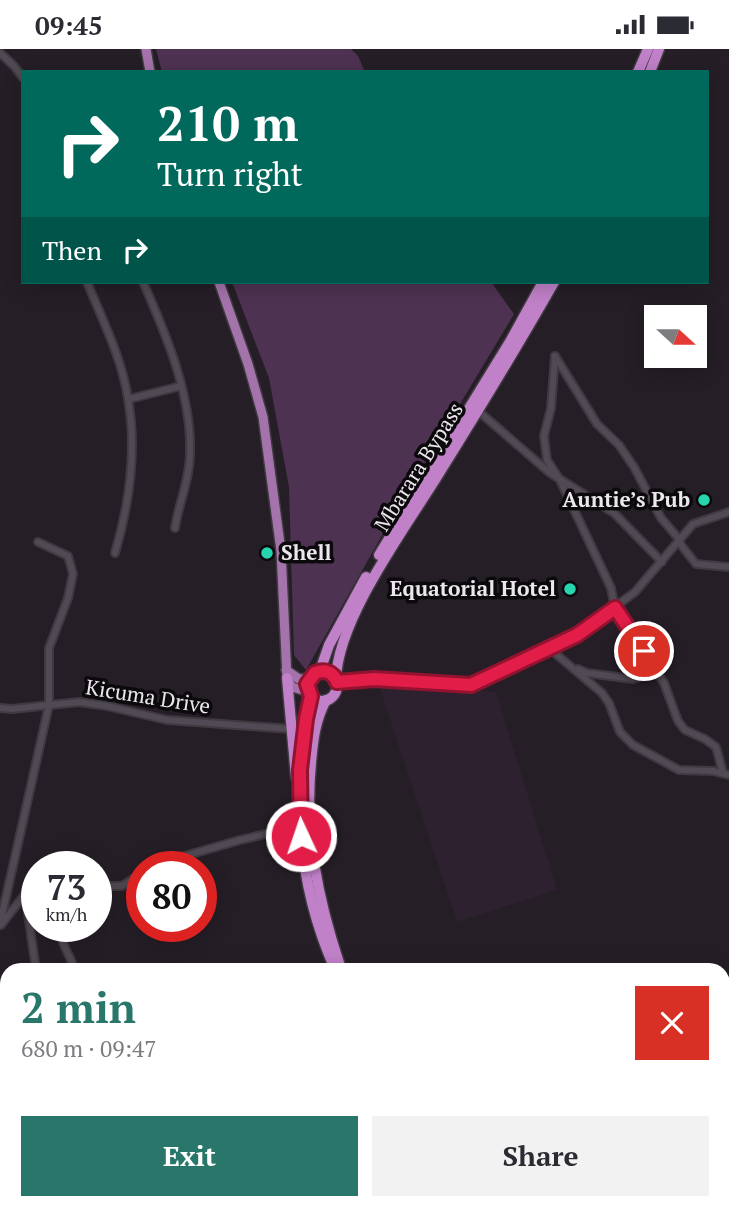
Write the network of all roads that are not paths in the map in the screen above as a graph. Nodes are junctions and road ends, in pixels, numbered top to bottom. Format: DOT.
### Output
graph roads {
  1 [pos="146,49"];
  2 [pos="648,49"];
  3 [pos="659,49"];
  4 [pos="0,53"];
  5 [pos="150,70"];
  6 [pos="639,70"];
  7 [pos="651,70"];
  8 [pos="21,75"];
  9 [pos="88,284"];
  10 [pos="144,284"];
  11 [pos="220,284"];
  12 [pos="542,284"];
  13 [pos="553,284"];
  14 [pos="181,386"];
  15 [pos="129,399"];
  16 [pos="477,410"];
  17 [pos="560,480"];
  18 [pos="729,512"];
  19 [pos="175,528"];
  20 [pos="679,539"];
  21 [pos="38,542"];
  22 [pos="115,553"];
  23 [pos="662,562"];
  24 [pos="729,567"];
  25 [pos="615,608"];
  26 [pos="550,649"];
  27 [pos="569,665"];
  28 [pos="320,671"];
  29 [pos="658,672"];
  30 [pos="286,674"];
  31 [pos="310,678"];
  32 [pos="336,681"];
  33 [pos="310,694"];
  34 [pos="326,700"];
  35 [pos="49,705"];
  36 [pos="0,708"];
  37 [pos="291,729"];
  38 [pos="297,749"];
  39 [pos="726,774"];
  40 [pos="300,826"];
  41 [pos="202,851"];
  42 [pos="21,899"];
  43 [pos="0,925"];
  44 [pos="32,942"];
  45 [pos="63,942"];
  46 [pos="35,963"];
  47 [pos="72,963"];
  48 [pos="332,963"];
  49 [pos="339,963"];
  1 -- 5 [label="main road"];
  2 -- 6 [label="highway"];
  3 -- 7 [label="highway"];
  4 -- 8 [label="street"];
  9 -- 15 [label="street"];
  10 -- 14 [label="street"];
  11 -- 30 [label="main road"];
  12 -- 28 [label="highway, Mbarara Bypass"];
  13 -- 16 [label="highway, Mbarara Bypass"];
  14 -- 15 [label="street"];
  14 -- 19 [label="street"];
  15 -- 22 [label="street"];
  16 -- 17 [label="street"];
  16 -- 32 [label="highway, Mbarara Bypass"];
  17 -- 20 [label="street"];
  17 -- 23 [label="street"];
  17 -- 25 [label="street"];
  18 -- 20 [label="street"];
  20 -- 23 [label="street"];
  20 -- 24 [label="street"];
  21 -- 35 [label="street"];
  23 -- 25 [label="street"];
  25 -- 26 [label="street"];
  25 -- 29 [label="street"];
  26 -- 27 [label="street"];
  26 -- 32 [label="street"];
  27 -- 29 [label="street"];
  27 -- 39 [label="street"];
  28 -- 31 [label="highway"];
  28 -- 32 [label="highway"];
  29 -- 39 [label="street"];
  30 -- 31 [label="main road"];
  30 -- 33 [label="main road"];
  30 -- 37 [label="highway"];
  31 -- 33 [label="highway"];
  32 -- 34 [label="highway"];
  33 -- 34 [label="highway"];
  33 -- 38 [label="highway"];
  34 -- 49 [label="highway"];
  35 -- 36 [label="street, Kicuma Drive"];
  35 -- 37 [label="street, Kicuma Drive"];
  35 -- 43 [label="street"];
  37 -- 38 [label="highway"];
  38 -- 40 [label="highway"];
  40 -- 41 [label="street"];
  40 -- 48 [label="highway"];
  42 -- 43 [label="street"];
  44 -- 46 [label="street"];
  45 -- 47 [label="street"];
}
